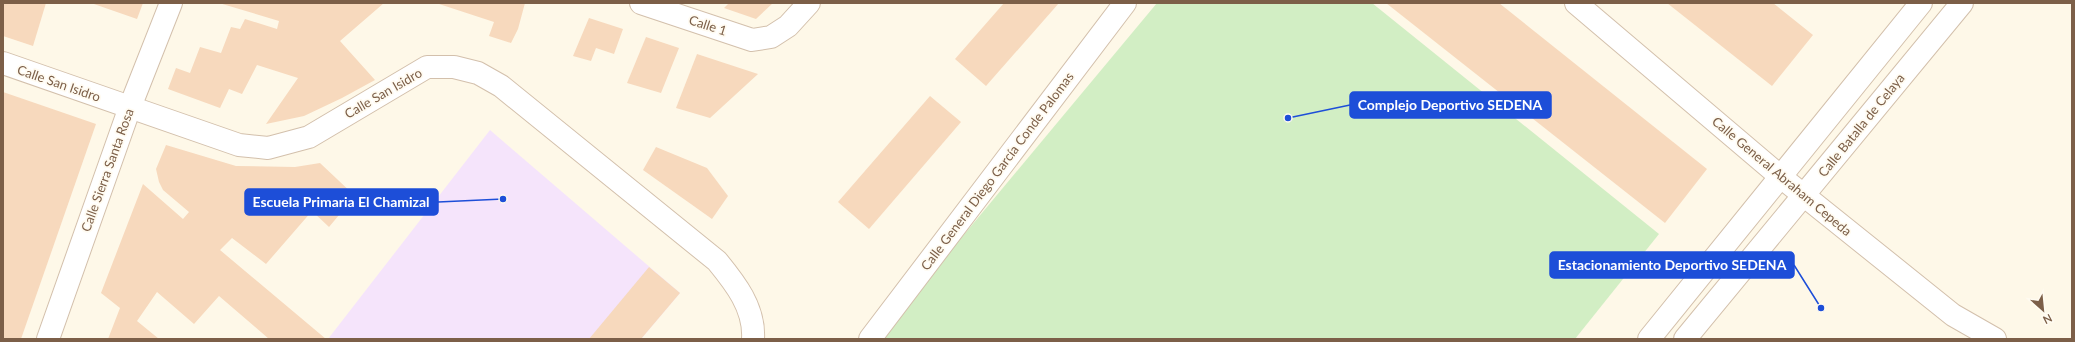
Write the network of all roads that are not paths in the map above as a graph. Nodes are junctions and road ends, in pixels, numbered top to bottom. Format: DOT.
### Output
graph roads {
  1 [pos="171,3"];
  2 [pos="640,3"];
  3 [pos="809,3"];
  4 [pos="1125,3"];
  5 [pos="1576,3"];
  6 [pos="1921,3"];
  7 [pos="1962,3"];
  8 [pos="3,63"];
  9 [pos="130,107"];
  10 [pos="1781,177"];
  11 [pos="1804,195"];
  12 [pos="48,339"];
  13 [pos="752,339"];
  14 [pos="870,339"];
  15 [pos="1649,339"];
  16 [pos="1685,339"];
  17 [pos="1995,339"];
  1 -- 9 [label="street, Calle Sierra Santa Rosa"];
  2 -- 3 [label="street, Calle 1"];
  4 -- 14 [label="street, Calle General Diego García Conde Palomas"];
  5 -- 10 [label="street, Calle General Abraham Cepeda"];
  6 -- 10 [label="street"];
  7 -- 11 [label="street, Calle Batalla de Celaya"];
  8 -- 9 [label="street, Calle San Isidro"];
  9 -- 12 [label="street, Calle Sierra Santa Rosa"];
  9 -- 13 [label="street, Calle San Isidro"];
  10 -- 11 [label="street, Calle General Abraham Cepeda"];
  10 -- 15 [label="street"];
  11 -- 16 [label="street, Calle Batalla de Celaya"];
  11 -- 17 [label="street, Calle General Abraham Cepeda"];
}
